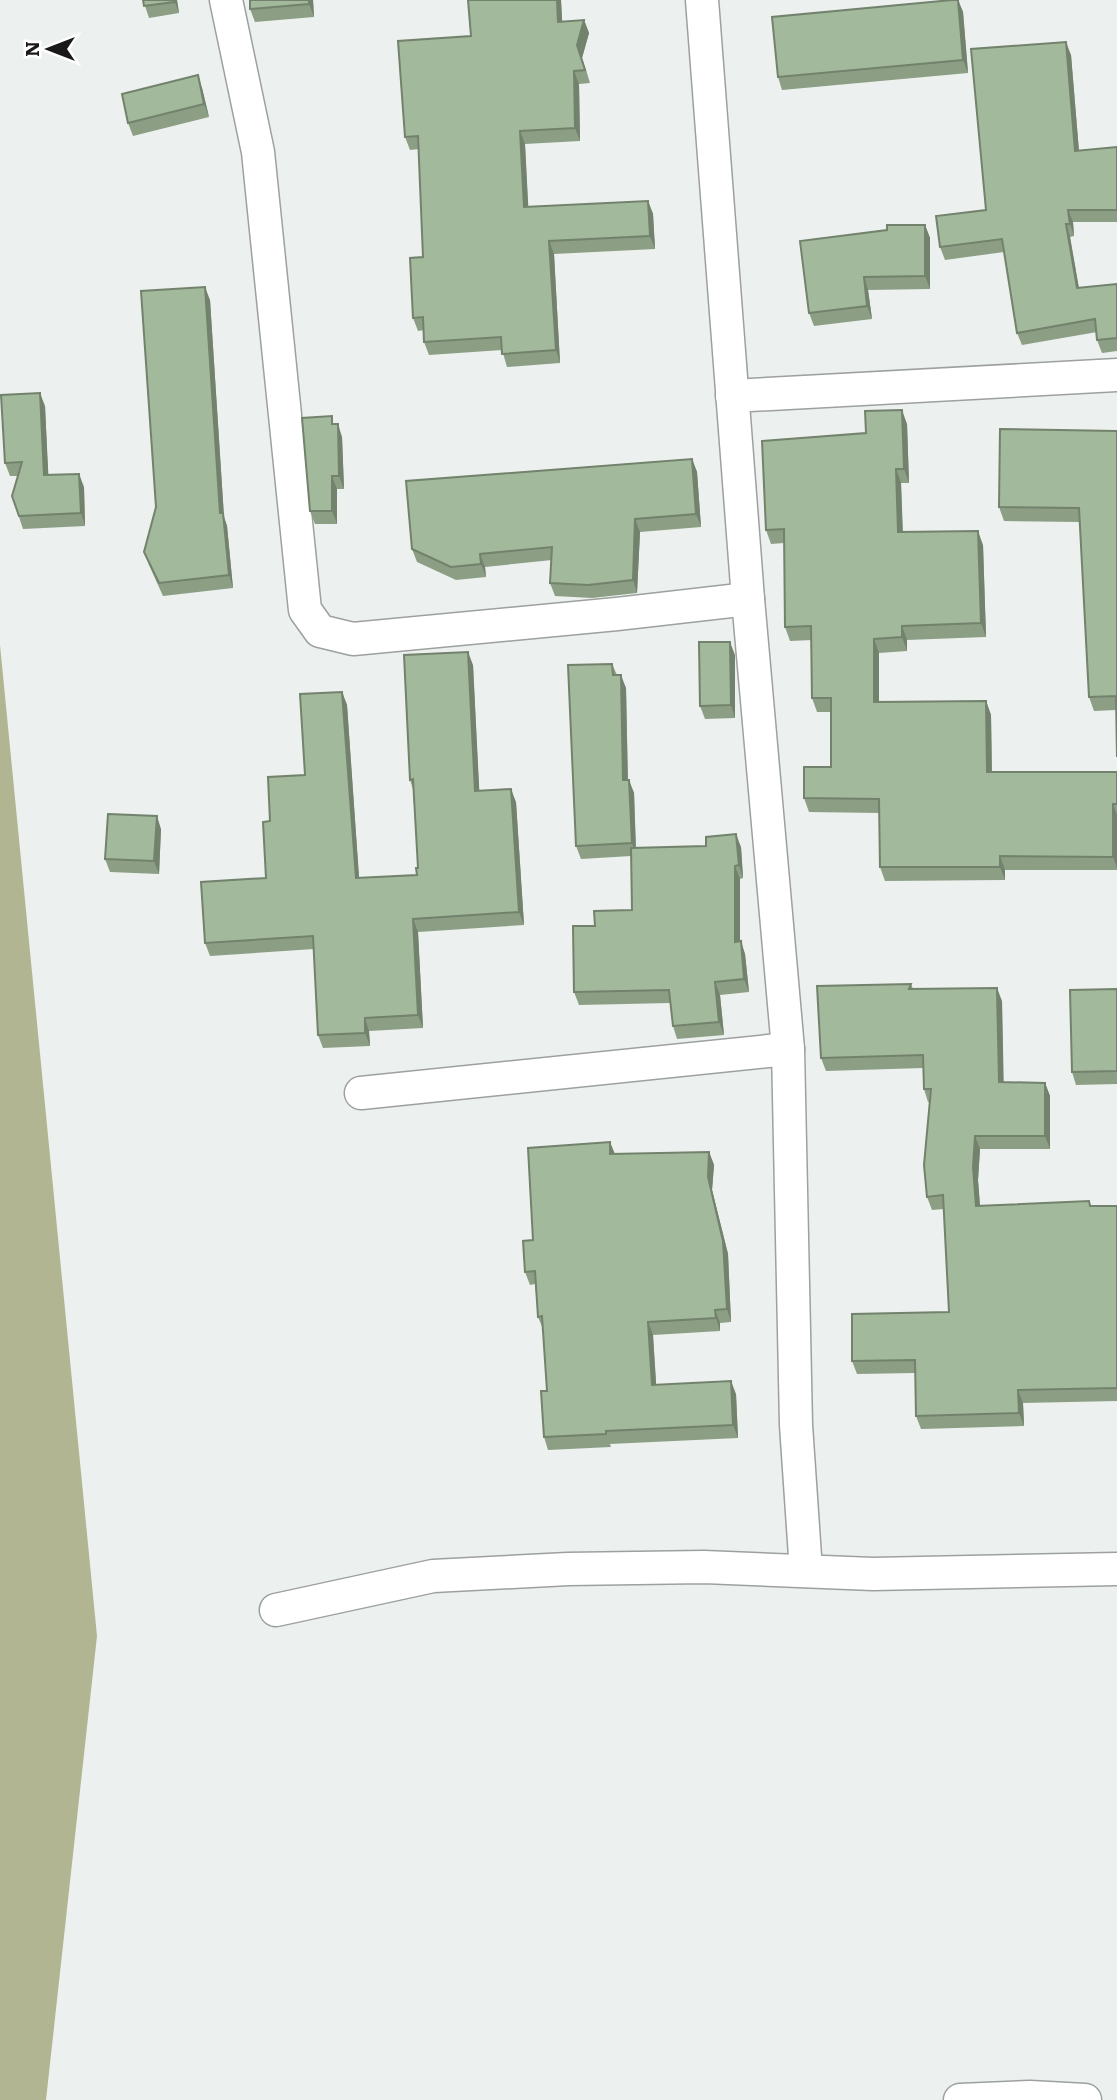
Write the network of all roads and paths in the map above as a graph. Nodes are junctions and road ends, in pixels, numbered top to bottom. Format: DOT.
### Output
graph roads {
  1 [pos="226,0"];
  2 [pos="702,0"];
  3 [pos="1117,374"];
  4 [pos="732,396"];
  5 [pos="748,599"];
  6 [pos="788,1049"];
  7 [pos="361,1093"];
  8 [pos="1117,1569"];
  9 [pos="806,1571"];
  10 [pos="276,1610"];
  11 [pos="960,2100"];
  12 [pos="1085,2100"];
  1 -- 5 [label="street"];
  2 -- 4 [label="street"];
  3 -- 4 [label="street"];
  4 -- 5 [label="street"];
  5 -- 6 [label="street"];
  6 -- 7 [label="street"];
  6 -- 9 [label="street"];
  8 -- 9 [label="street"];
  9 -- 10 [label="street"];
  11 -- 12 [label="street"];
}
